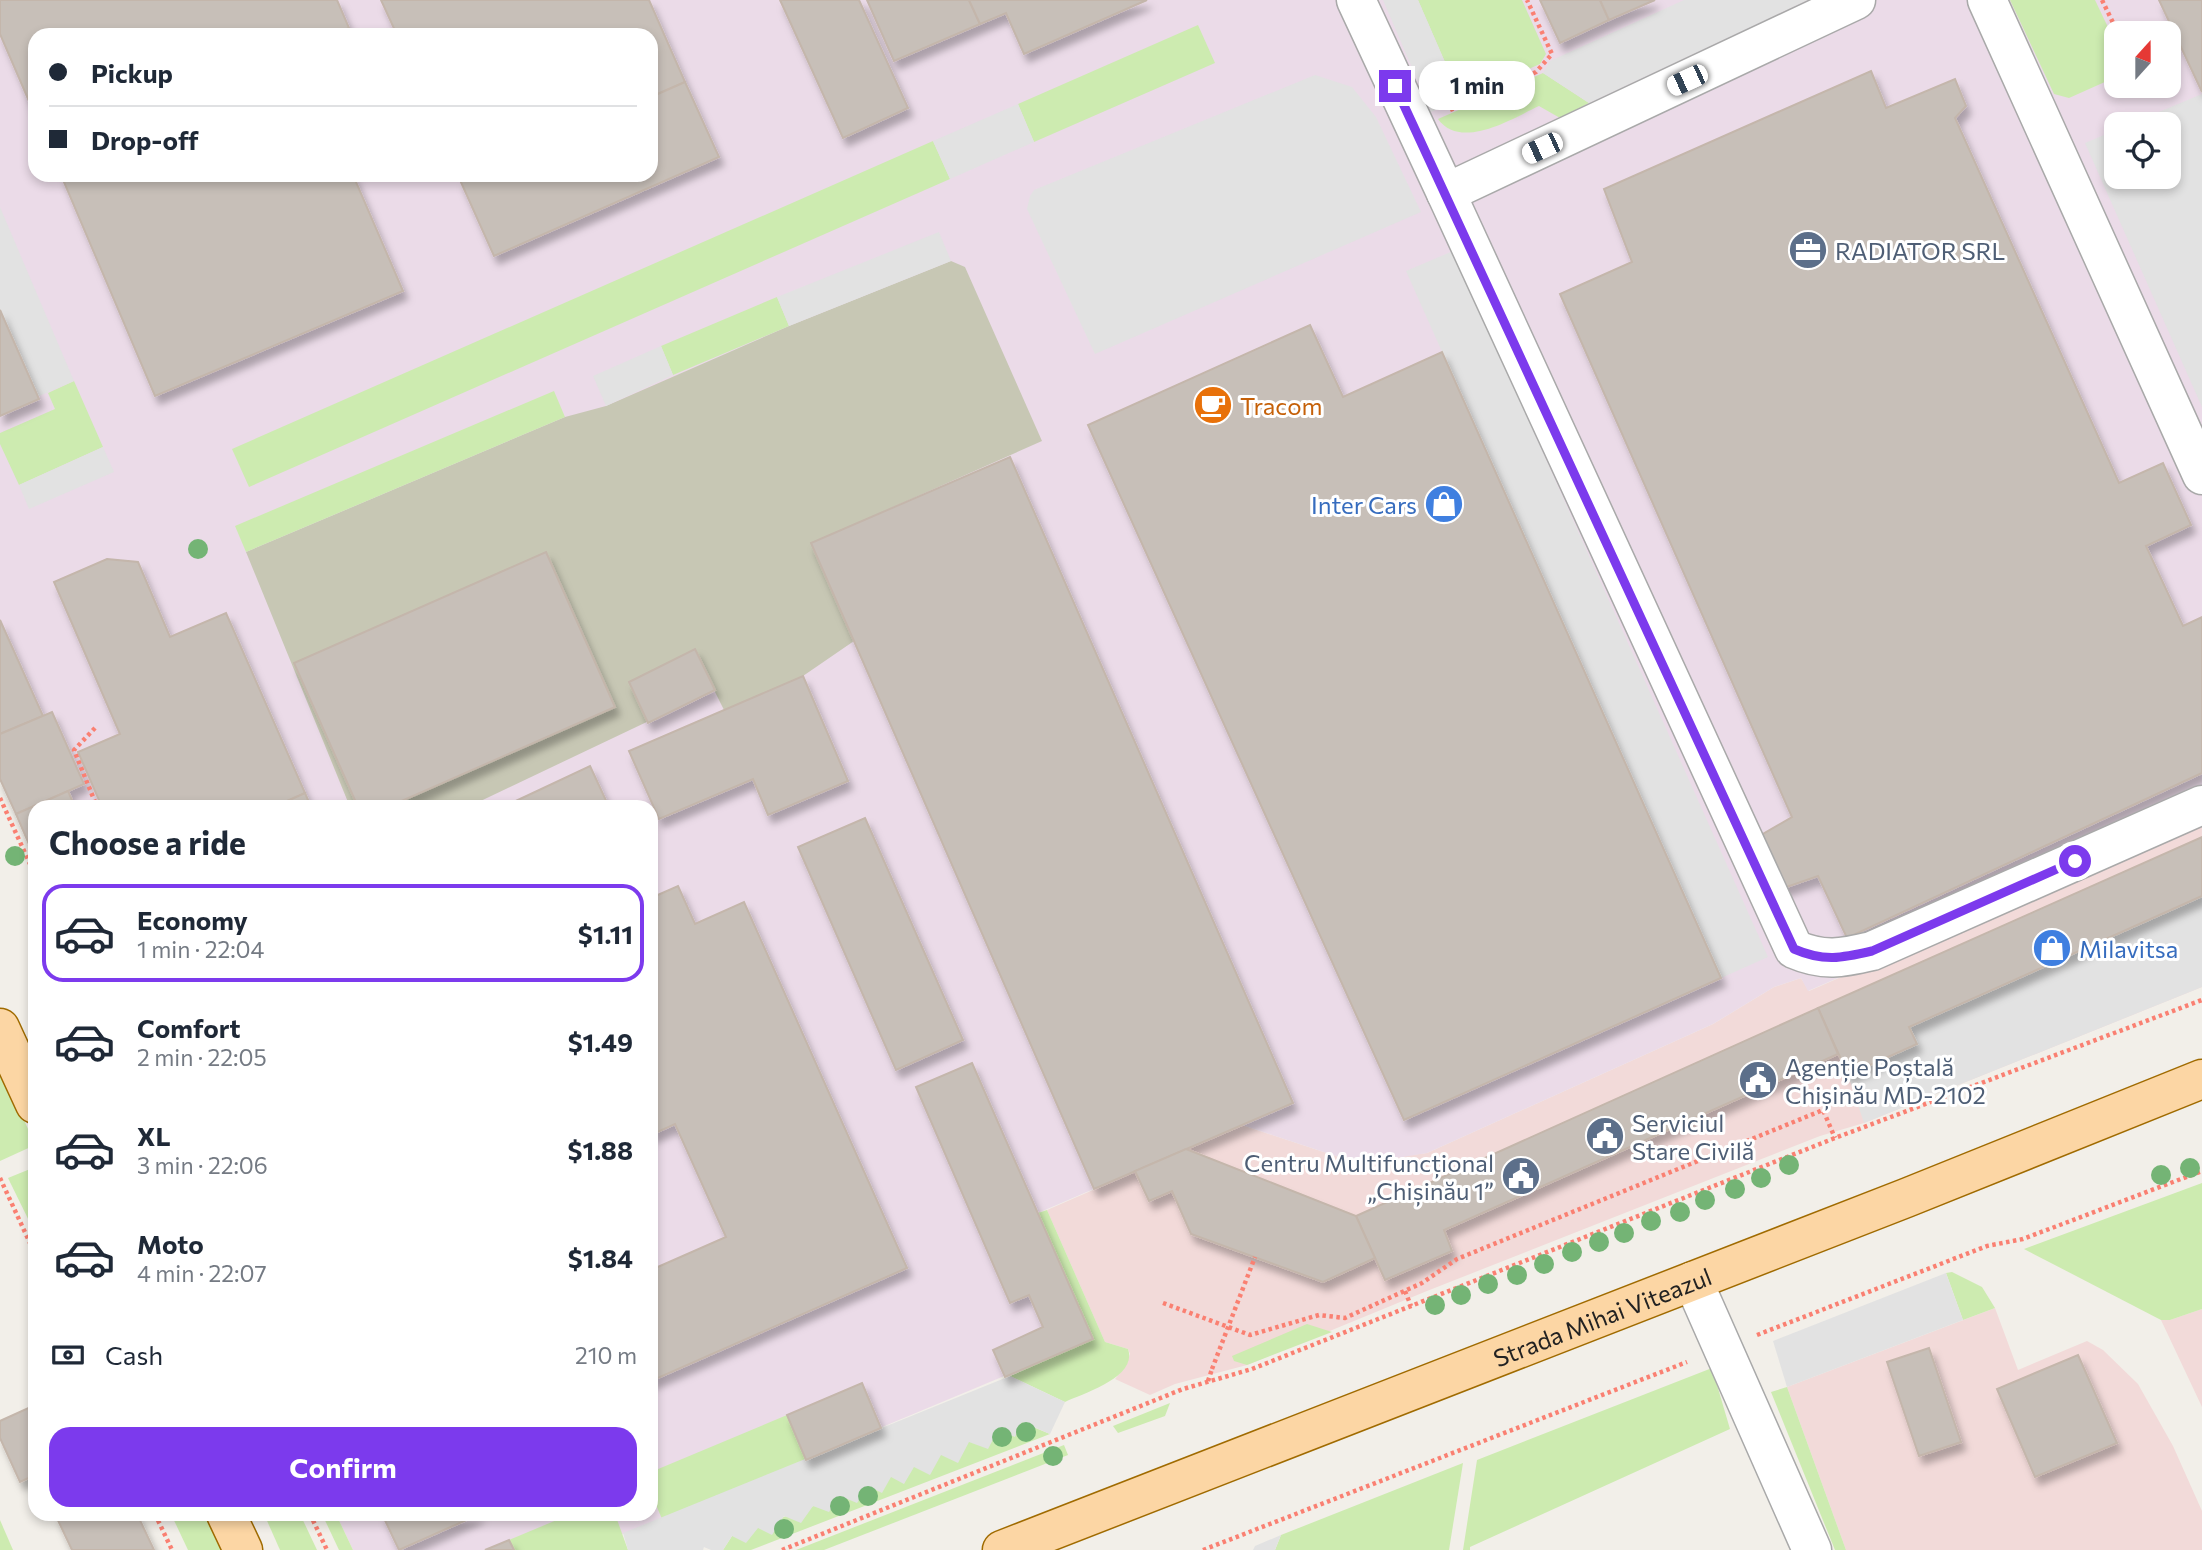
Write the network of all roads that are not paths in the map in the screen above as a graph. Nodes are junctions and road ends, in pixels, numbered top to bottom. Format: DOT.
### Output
graph roads {
  1 [pos="1356,0"];
  2 [pos="1856,0"];
  3 [pos="1987,0"];
  4 [pos="1446,193"];
  5 [pos="2202,475"];
  6 [pos="2202,805"];
  7 [pos="0,1028"];
  8 [pos="2202,1079"];
  9 [pos="28,1089"];
  10 [pos="1693,1281"];
  11 [pos="229,1521"];
  12 [pos="243,1550"];
  13 [pos="1002,1550"];
  14 [pos="1812,1550"];
  1 -- 4 [label="street"];
  2 -- 4 [label="street"];
  3 -- 5 [label="street"];
  4 -- 6 [label="street"];
  7 -- 9 [label="main road"];
  8 -- 10 [label="main road, Strada Mihai Viteazul"];
  10 -- 13 [label="main road, Strada Mihai Viteazul"];
  10 -- 14 [label="street"];
  11 -- 12 [label="main road"];
}
